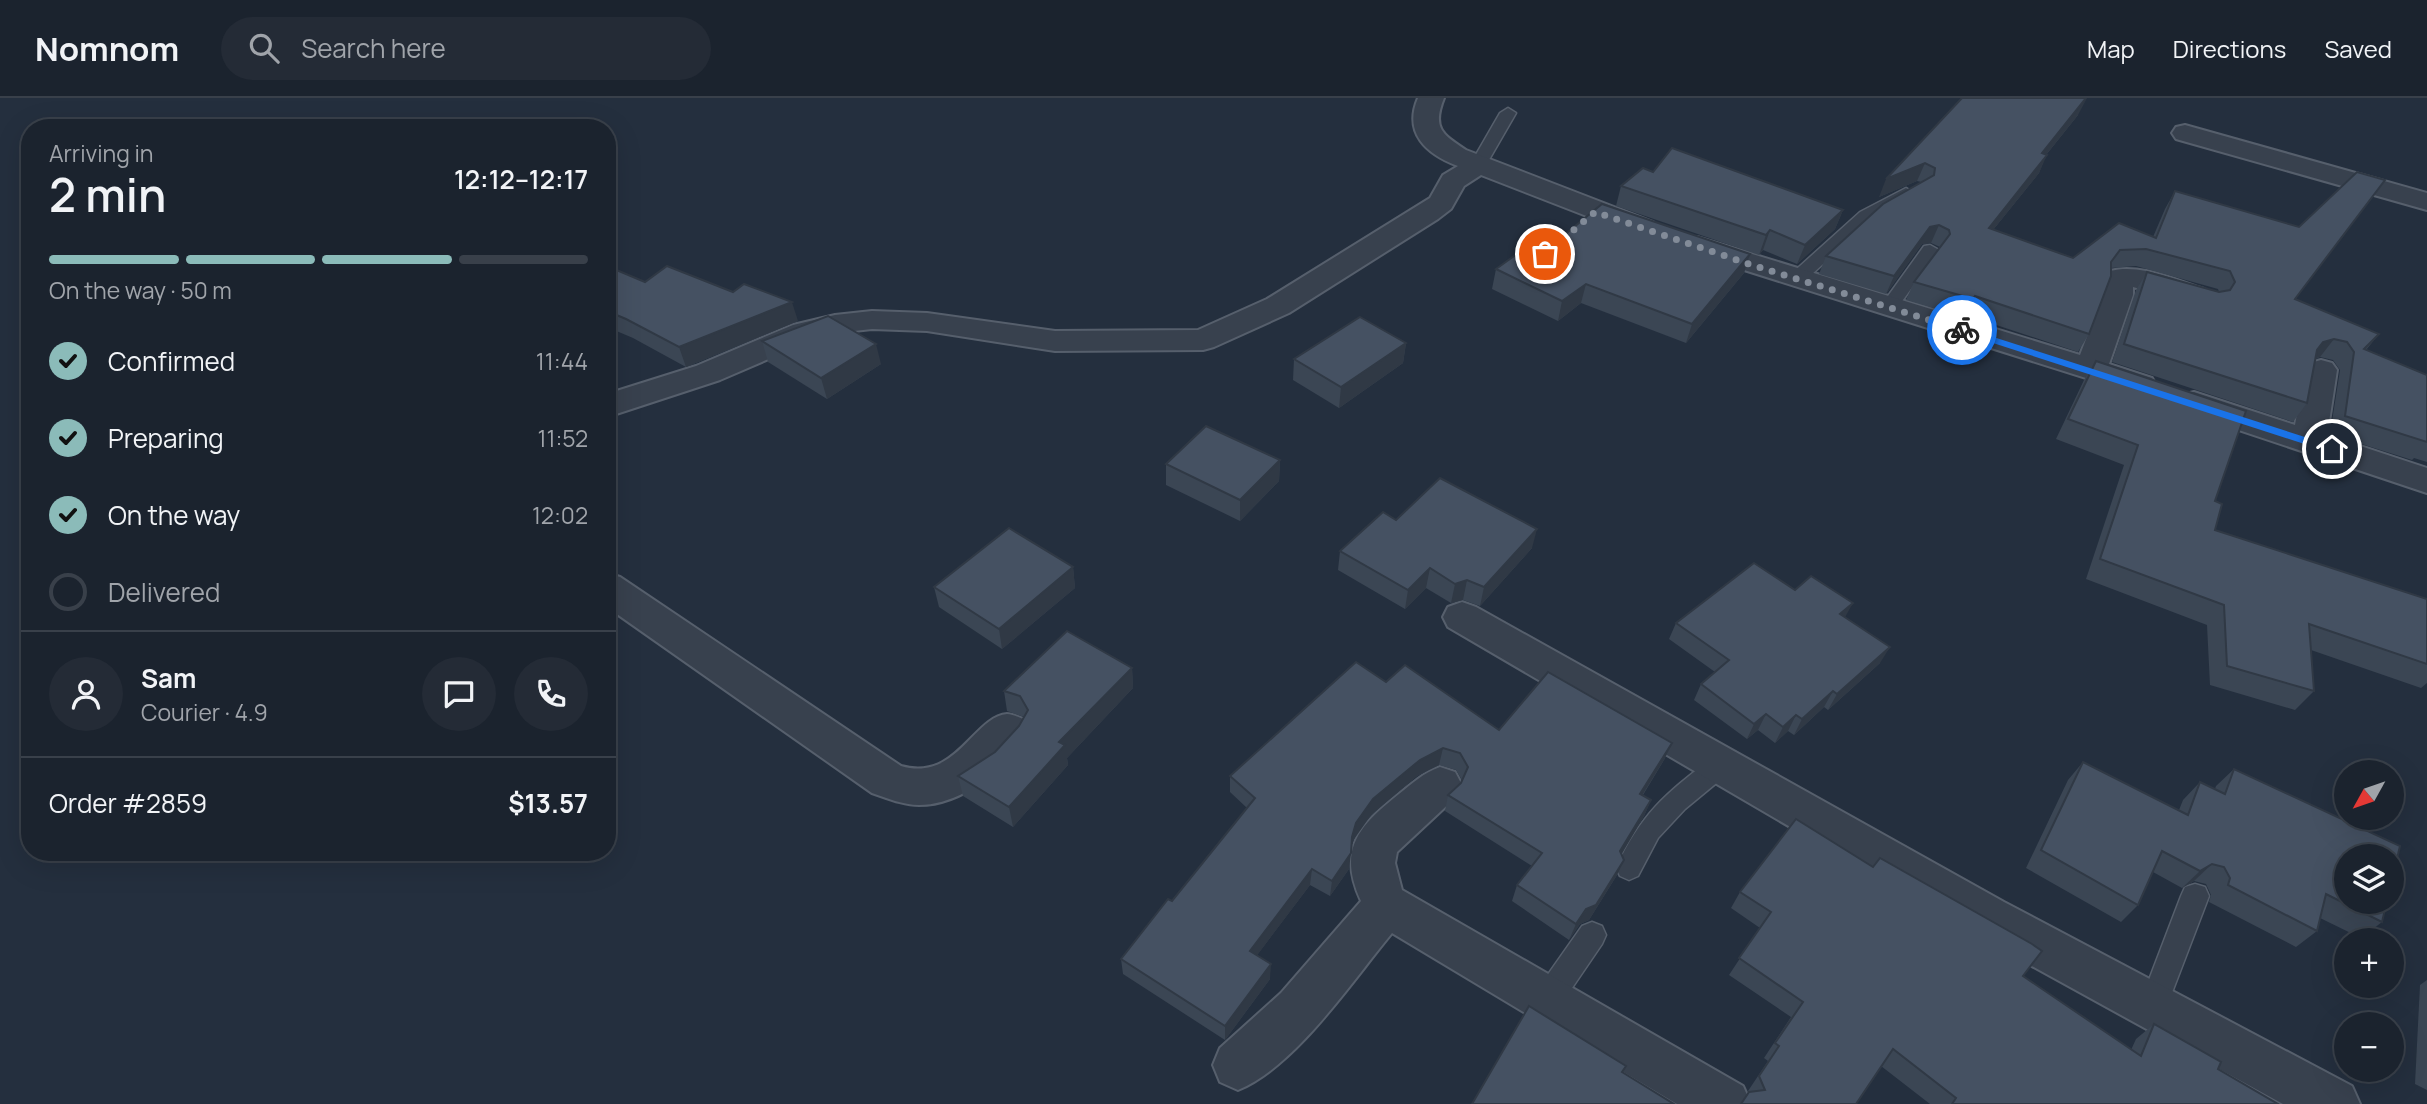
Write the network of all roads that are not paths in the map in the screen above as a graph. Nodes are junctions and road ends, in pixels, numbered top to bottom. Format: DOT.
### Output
graph roads {
  1 [pos="1431,98"];
  2 [pos="1508,113"];
  3 [pos="2185,133"];
  4 [pos="1478,165"];
  5 [pos="1918,188"];
  6 [pos="2427,202"];
  7 [pos="1930,250"];
  8 [pos="1796,279"];
  9 [pos="2206,299"];
  10 [pos="1889,307"];
  11 [pos="2091,369"];
  12 [pos="2321,370"];
  13 [pos="616,403"];
  14 [pos="2309,441"];
  15 [pos="2427,481"];
  16 [pos="616,593"];
  17 [pos="1462,617"];
  18 [pos="1008,730"];
  19 [pos="1722,764"];
  20 [pos="1440,785"];
  21 [pos="1629,868"];
  22 [pos="2195,896"];
  23 [pos="1386,905"];
  24 [pos="1592,935"];
  25 [pos="1547,1000"];
  26 [pos="2153,1006"];
  27 [pos="1238,1065"];
  28 [pos="1726,1104"];
  29 [pos="2333,1104"];
  1 -- 4 [label="street"];
  2 -- 4 [label="lane"];
  3 -- 6 [label="street"];
  4 -- 8 [label="street"];
  4 -- 13 [label="street"];
  5 -- 8 [label="lane"];
  7 -- 10 [label="lane"];
  8 -- 10 [label="street"];
  9 -- 11 [label="street"];
  10 -- 11 [label="street"];
  11 -- 14 [label="street"];
  12 -- 14 [label="street"];
  14 -- 15 [label="street"];
  16 -- 18 [label="street"];
  17 -- 19 [label="street"];
  19 -- 21 [label="lane"];
  19 -- 26 [label="street"];
  20 -- 23 [label="street"];
  22 -- 26 [label="lane"];
  23 -- 25 [label="street"];
  23 -- 27 [label="street"];
  24 -- 25 [label="lane"];
  25 -- 28 [label="street"];
  26 -- 29 [label="street"];
}
